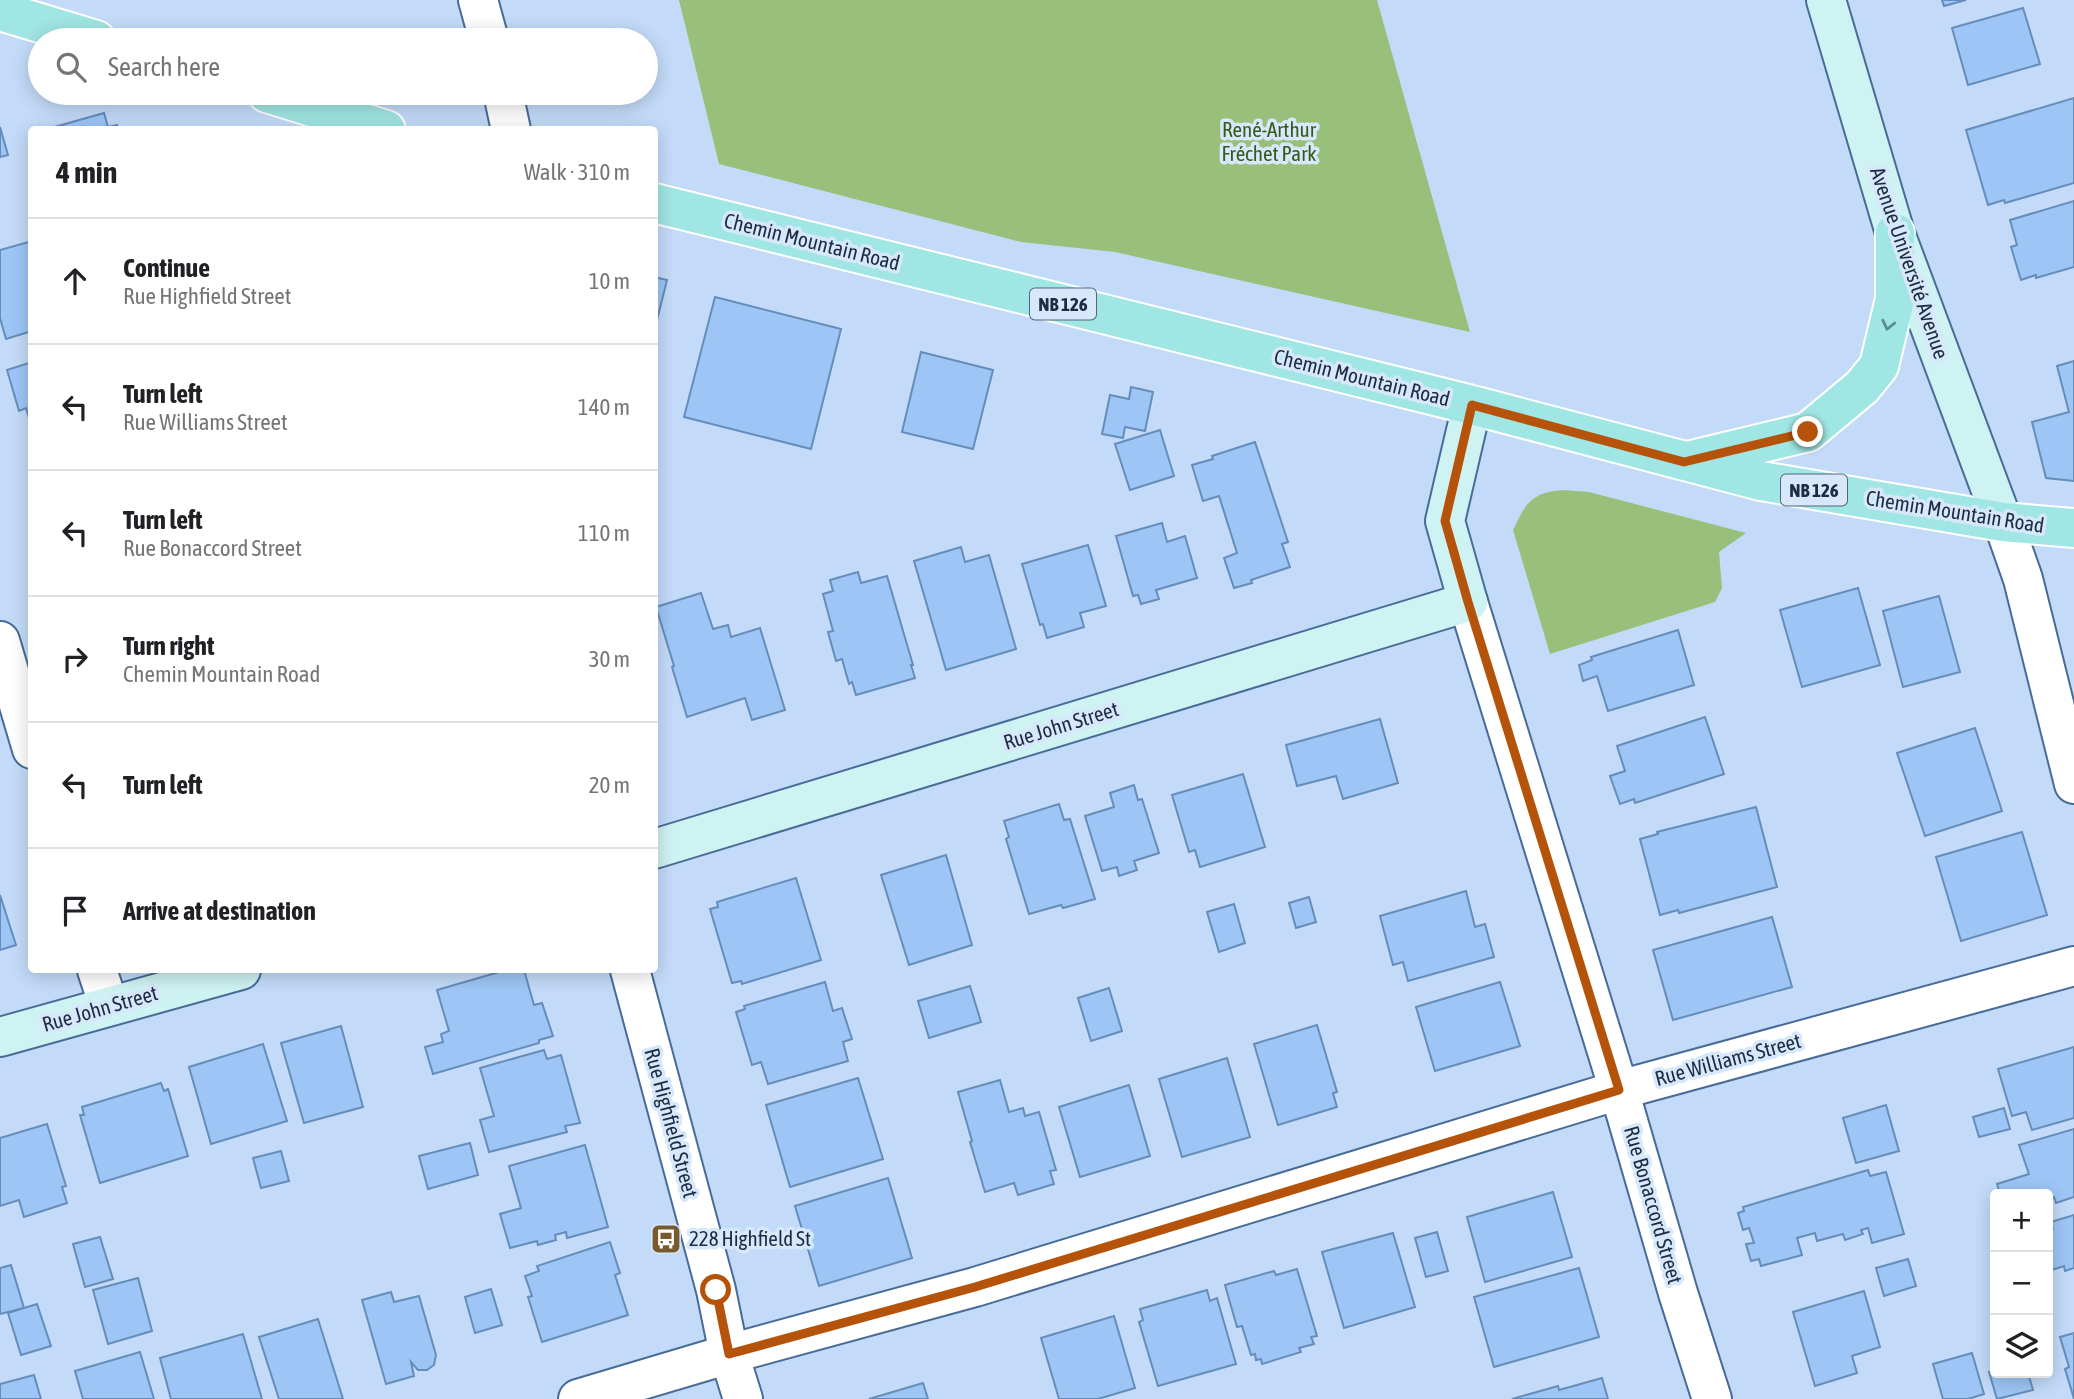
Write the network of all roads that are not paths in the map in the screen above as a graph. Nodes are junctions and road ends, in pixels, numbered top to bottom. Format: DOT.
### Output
graph roads {
  1 [pos="478,0"];
  2 [pos="1826,0"];
  3 [pos="0,11"];
  4 [pos="56,28"];
  5 [pos="486,28"];
  6 [pos="306,105"];
  7 [pos="506,105"];
  8 [pos="374,126"];
  9 [pos="510,126"];
  10 [pos="658,204"];
  11 [pos="1895,233"];
  12 [pos="1472,405"];
  13 [pos="1684,462"];
  14 [pos="2003,522"];
  15 [pos="2074,528"];
  16 [pos="1468,602"];
  17 [pos="0,641"];
  18 [pos="28,736"];
  19 [pos="2074,784"];
  20 [pos="658,848"];
  21 [pos="2074,966"];
  22 [pos="98,973"];
  23 [pos="230,973"];
  24 [pos="630,973"];
  25 [pos="108,1006"];
  26 [pos="0,1037"];
  27 [pos="1619,1090"];
  28 [pos="729,1354"];
  29 [pos="578,1399"];
  30 [pos="743,1399"];
  31 [pos="1712,1399"];
  1 -- 5 [label="street"];
  2 -- 11 [label="street, Avenue Université Avenue"];
  3 -- 4 [label="main road"];
  6 -- 8 [label="main road"];
  7 -- 9 [label="street"];
  10 -- 12 [label="main road, Chemin Mountain Road / NB 126"];
  11 -- 13 [label="main road, one-way"];
  11 -- 14 [label="street, Avenue Université Avenue"];
  12 -- 13 [label="main road, Chemin Mountain Road / NB 126"];
  12 -- 16 [label="street, Rue Bonaccord Street"];
  13 -- 14 [label="main road, Chemin Mountain Road / NB 126"];
  14 -- 15 [label="main road, Chemin Mountain Road / NB 126"];
  14 -- 19 [label="street"];
  16 -- 20 [label="street, Rue John Street"];
  16 -- 27 [label="street, Rue Bonaccord Street"];
  17 -- 18 [label="street"];
  21 -- 27 [label="street, Rue Williams Street"];
  22 -- 25 [label="street"];
  23 -- 25 [label="street, Rue John Street"];
  24 -- 28 [label="street, Rue Highfield Street"];
  25 -- 26 [label="street, Rue John Street"];
  27 -- 28 [label="street, Rue Williams Street"];
  27 -- 31 [label="street, Rue Bonaccord Street"];
  28 -- 29 [label="street, Rue Williams Street"];
  28 -- 30 [label="street, Rue Highfield Street"];
}
